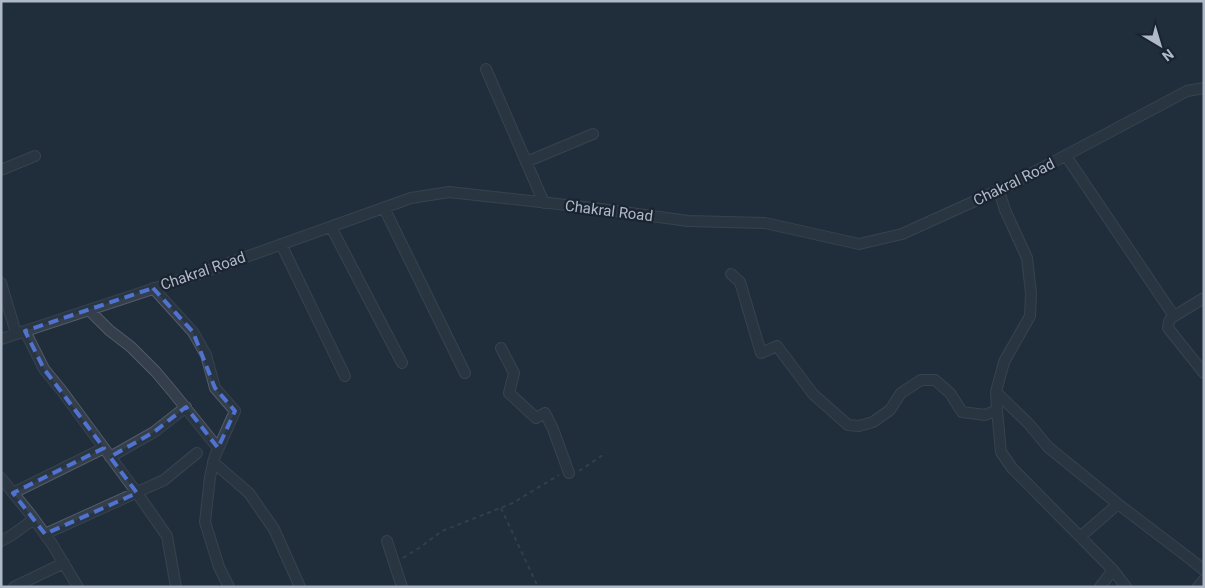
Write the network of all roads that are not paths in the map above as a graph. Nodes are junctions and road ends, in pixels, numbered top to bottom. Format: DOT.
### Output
graph roads {
  1 [pos="486,69"];
  2 [pos="1204,88"];
  3 [pos="593,134"];
  4 [pos="35,156"];
  5 [pos="1066,156"];
  6 [pos="526,162"];
  7 [pos="1,170"];
  8 [pos="999,191"];
  9 [pos="544,203"];
  10 [pos="384,208"];
  11 [pos="331,226"];
  12 [pos="282,244"];
  13 [pos="731,274"];
  14 [pos="1,283"];
  15 [pos="154,288"];
  16 [pos="1204,298"];
  17 [pos="89,310"];
  18 [pos="1174,316"];
  19 [pos="21,332"];
  20 [pos="1,338"];
  21 [pos="501,348"];
  22 [pos="402,363"];
  23 [pos="1203,370"];
  24 [pos="465,373"];
  25 [pos="345,376"];
  26 [pos="996,392"];
  27 [pos="186,407"];
  28 [pos="997,410"];
  29 [pos="218,448"];
  30 [pos="107,452"];
  31 [pos="198,453"];
  32 [pos="213,462"];
  33 [pos="569,473"];
  34 [pos="3,483"];
  35 [pos="137,492"];
  36 [pos="14,493"];
  37 [pos="1118,504"];
  38 [pos="34,519"];
  39 [pos="45,534"];
  40 [pos="1080,537"];
  41 [pos="1,541"];
  42 [pos="387,542"];
  43 [pos="64,563"];
  44 [pos="1113,570"];
  45 [pos="1204,570"];
  46 [pos="1204,580"];
  47 [pos="14,587"];
  48 [pos="78,587"];
  49 [pos="176,587"];
  50 [pos="229,587"];
  51 [pos="300,587"];
  52 [pos="402,587"];
  53 [pos="1100,587"];
  54 [pos="1126,587"];
  55 [pos="1198,587"];
  1 -- 6 [label="street"];
  2 -- 5 [label="street, Chakral Road"];
  3 -- 6 [label="street"];
  4 -- 7 [label="street"];
  5 -- 8 [label="street, Chakral Road"];
  5 -- 18 [label="street"];
  6 -- 9 [label="street"];
  8 -- 9 [label="street, Chakral Road"];
  8 -- 26 [label="street"];
  9 -- 10 [label="street, Chakral Road"];
  10 -- 11 [label="street, Chakral Road"];
  10 -- 24 [label="street"];
  11 -- 12 [label="street, Chakral Road"];
  11 -- 22 [label="street"];
  12 -- 15 [label="street, Chakral Road"];
  12 -- 25 [label="street"];
  13 -- 28 [label="street"];
  14 -- 19 [label="street"];
  15 -- 17 [label="street, Chakral Road"];
  15 -- 29 [label="street"];
  16 -- 18 [label="street"];
  17 -- 19 [label="street, Chakral Road"];
  17 -- 27 [label="street"];
  18 -- 23 [label="street"];
  19 -- 20 [label="street, Chakral Road"];
  19 -- 30 [label="street"];
  21 -- 33 [label="street"];
  26 -- 28 [label="street"];
  26 -- 37 [label="street"];
  27 -- 29 [label="street"];
  27 -- 30 [label="street"];
  28 -- 40 [label="street"];
  29 -- 32 [label="street"];
  30 -- 35 [label="street"];
  30 -- 36 [label="street"];
  31 -- 35 [label="street"];
  32 -- 50 [label="street"];
  32 -- 51 [label="street"];
  34 -- 36 [label="street"];
  35 -- 39 [label="street"];
  35 -- 49 [label="street"];
  36 -- 38 [label="street"];
  37 -- 40 [label="street"];
  37 -- 45 [label="street"];
  38 -- 39 [label="street"];
  38 -- 41 [label="street"];
  39 -- 43 [label="street"];
  40 -- 44 [label="street"];
  42 -- 52 [label="street"];
  43 -- 47 [label="street"];
  43 -- 48 [label="street"];
  44 -- 53 [label="street"];
  44 -- 54 [label="street"];
  46 -- 55 [label="street"];
}
